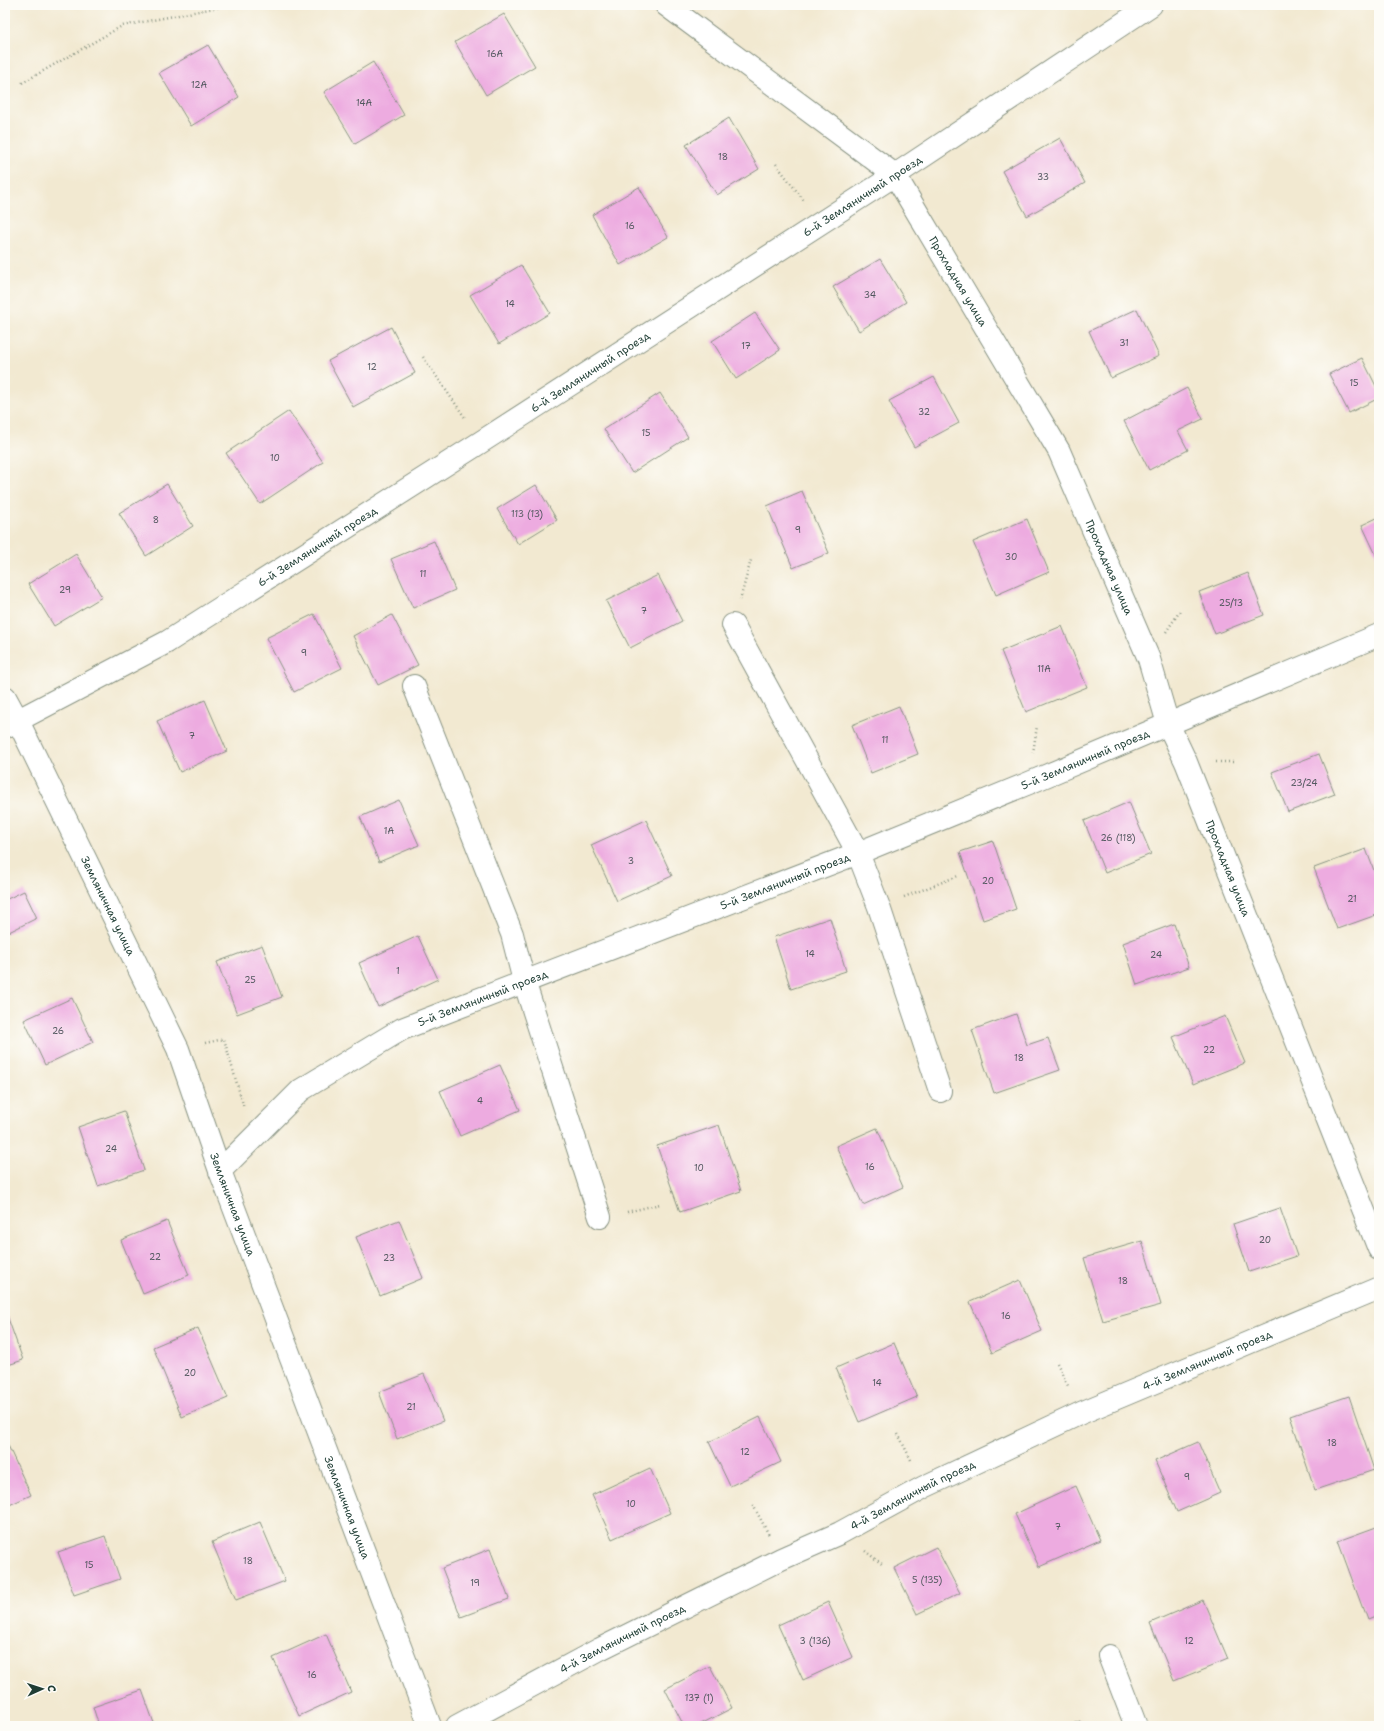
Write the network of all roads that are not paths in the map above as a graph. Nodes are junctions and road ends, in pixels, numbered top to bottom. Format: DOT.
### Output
graph roads {
  1 [pos="666,5"];
  2 [pos="1152,5"];
  3 [pos="895,175"];
  4 [pos="732,625"];
  5 [pos="1379,635"];
  6 [pos="414,686"];
  7 [pos="5,697"];
  8 [pos="12,724"];
  9 [pos="1168,724"];
  10 [pos="858,853"];
  11 [pos="524,982"];
  12 [pos="940,1092"];
  13 [pos="220,1171"];
  14 [pos="600,1217"];
  15 [pos="1379,1250"];
  16 [pos="1379,1288"];
  17 [pos="1109,1656"];
  18 [pos="430,1726"];
  19 [pos="457,1726"];
  20 [pos="1136,1726"];
  1 -- 3 [label="street, Прохладная улица"];
  2 -- 3 [label="street, 6-й Земляничный проезд"];
  3 -- 8 [label="street, 6-й Земляничный проезд"];
  3 -- 9 [label="street, Прохладная улица"];
  4 -- 10 [label="street"];
  5 -- 9 [label="street, 5-й Земляничный проезд"];
  6 -- 11 [label="street"];
  7 -- 8 [label="street, Земляничная улица"];
  8 -- 13 [label="street, Земляничная улица"];
  9 -- 10 [label="street, 5-й Земляничный проезд"];
  9 -- 15 [label="street, Прохладная улица"];
  10 -- 11 [label="street, 5-й Земляничный проезд"];
  10 -- 12 [label="street"];
  11 -- 13 [label="street, 5-й Земляничный проезд"];
  11 -- 14 [label="street"];
  13 -- 18 [label="street, Земляничная улица"];
  16 -- 19 [label="street, 4-й Земляничный проезд"];
  17 -- 20 [label="street"];
}
